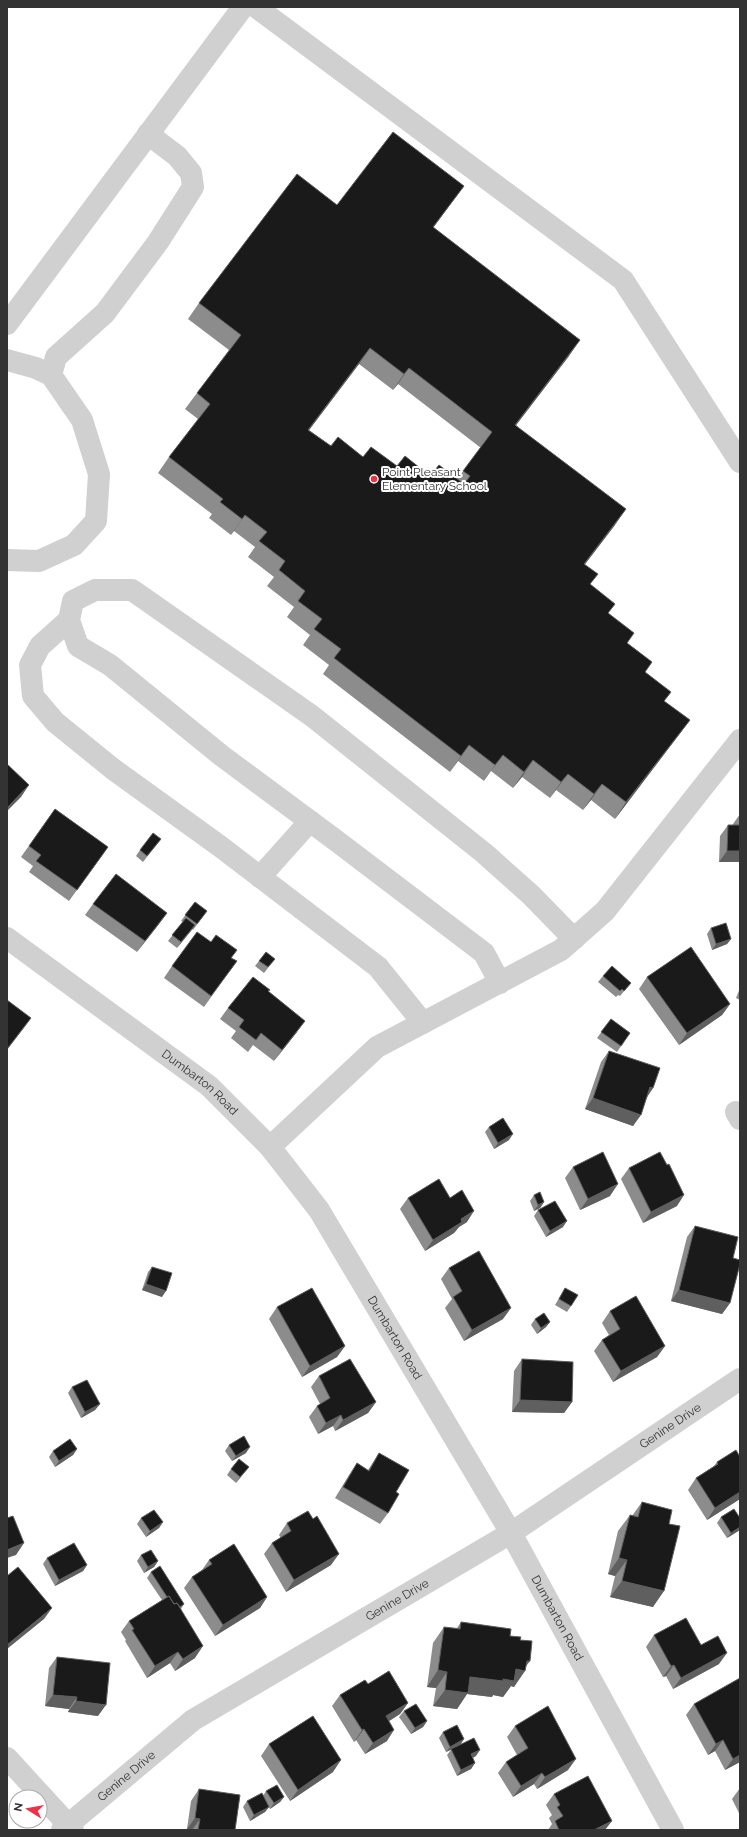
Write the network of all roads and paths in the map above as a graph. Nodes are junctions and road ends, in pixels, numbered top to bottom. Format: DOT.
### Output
graph roads {
  1 [pos="243,7"];
  2 [pos="256,7"];
  3 [pos="148,134"];
  4 [pos="7,324"];
  5 [pos="7,360"];
  6 [pos="51,375"];
  7 [pos="740,462"];
  8 [pos="7,560"];
  9 [pos="70,620"];
  10 [pos="740,740"];
  11 [pos="310,821"];
  12 [pos="260,877"];
  13 [pos="7,938"];
  14 [pos="574,939"];
  15 [pos="500,983"];
  16 [pos="423,1023"];
  17 [pos="270,1147"];
  18 [pos="740,1379"];
  19 [pos="511,1533"];
  20 [pos="7,1758"];
  21 [pos="68,1828"];
  22 [pos="673,1830"];
  1 -- 3 [label="street"];
  2 -- 7 [label="street"];
  3 -- 4 [label="street"];
  3 -- 6 [label="street"];
  5 -- 6 [label="street"];
  6 -- 8 [label="street"];
  9 -- 11 [label="street"];
  9 -- 12 [label="street"];
  9 -- 14 [label="street"];
  10 -- 14 [label="street"];
  11 -- 12 [label="street"];
  11 -- 15 [label="street"];
  12 -- 16 [label="street"];
  13 -- 17 [label="street, Dumbarton Road"];
  14 -- 15 [label="street"];
  15 -- 16 [label="street"];
  16 -- 17 [label="street"];
  17 -- 19 [label="street, Dumbarton Road"];
  18 -- 19 [label="street, Genine Drive"];
  19 -- 21 [label="street, Genine Drive"];
  19 -- 22 [label="street, Dumbarton Road"];
  20 -- 21 [label="street"];
}
